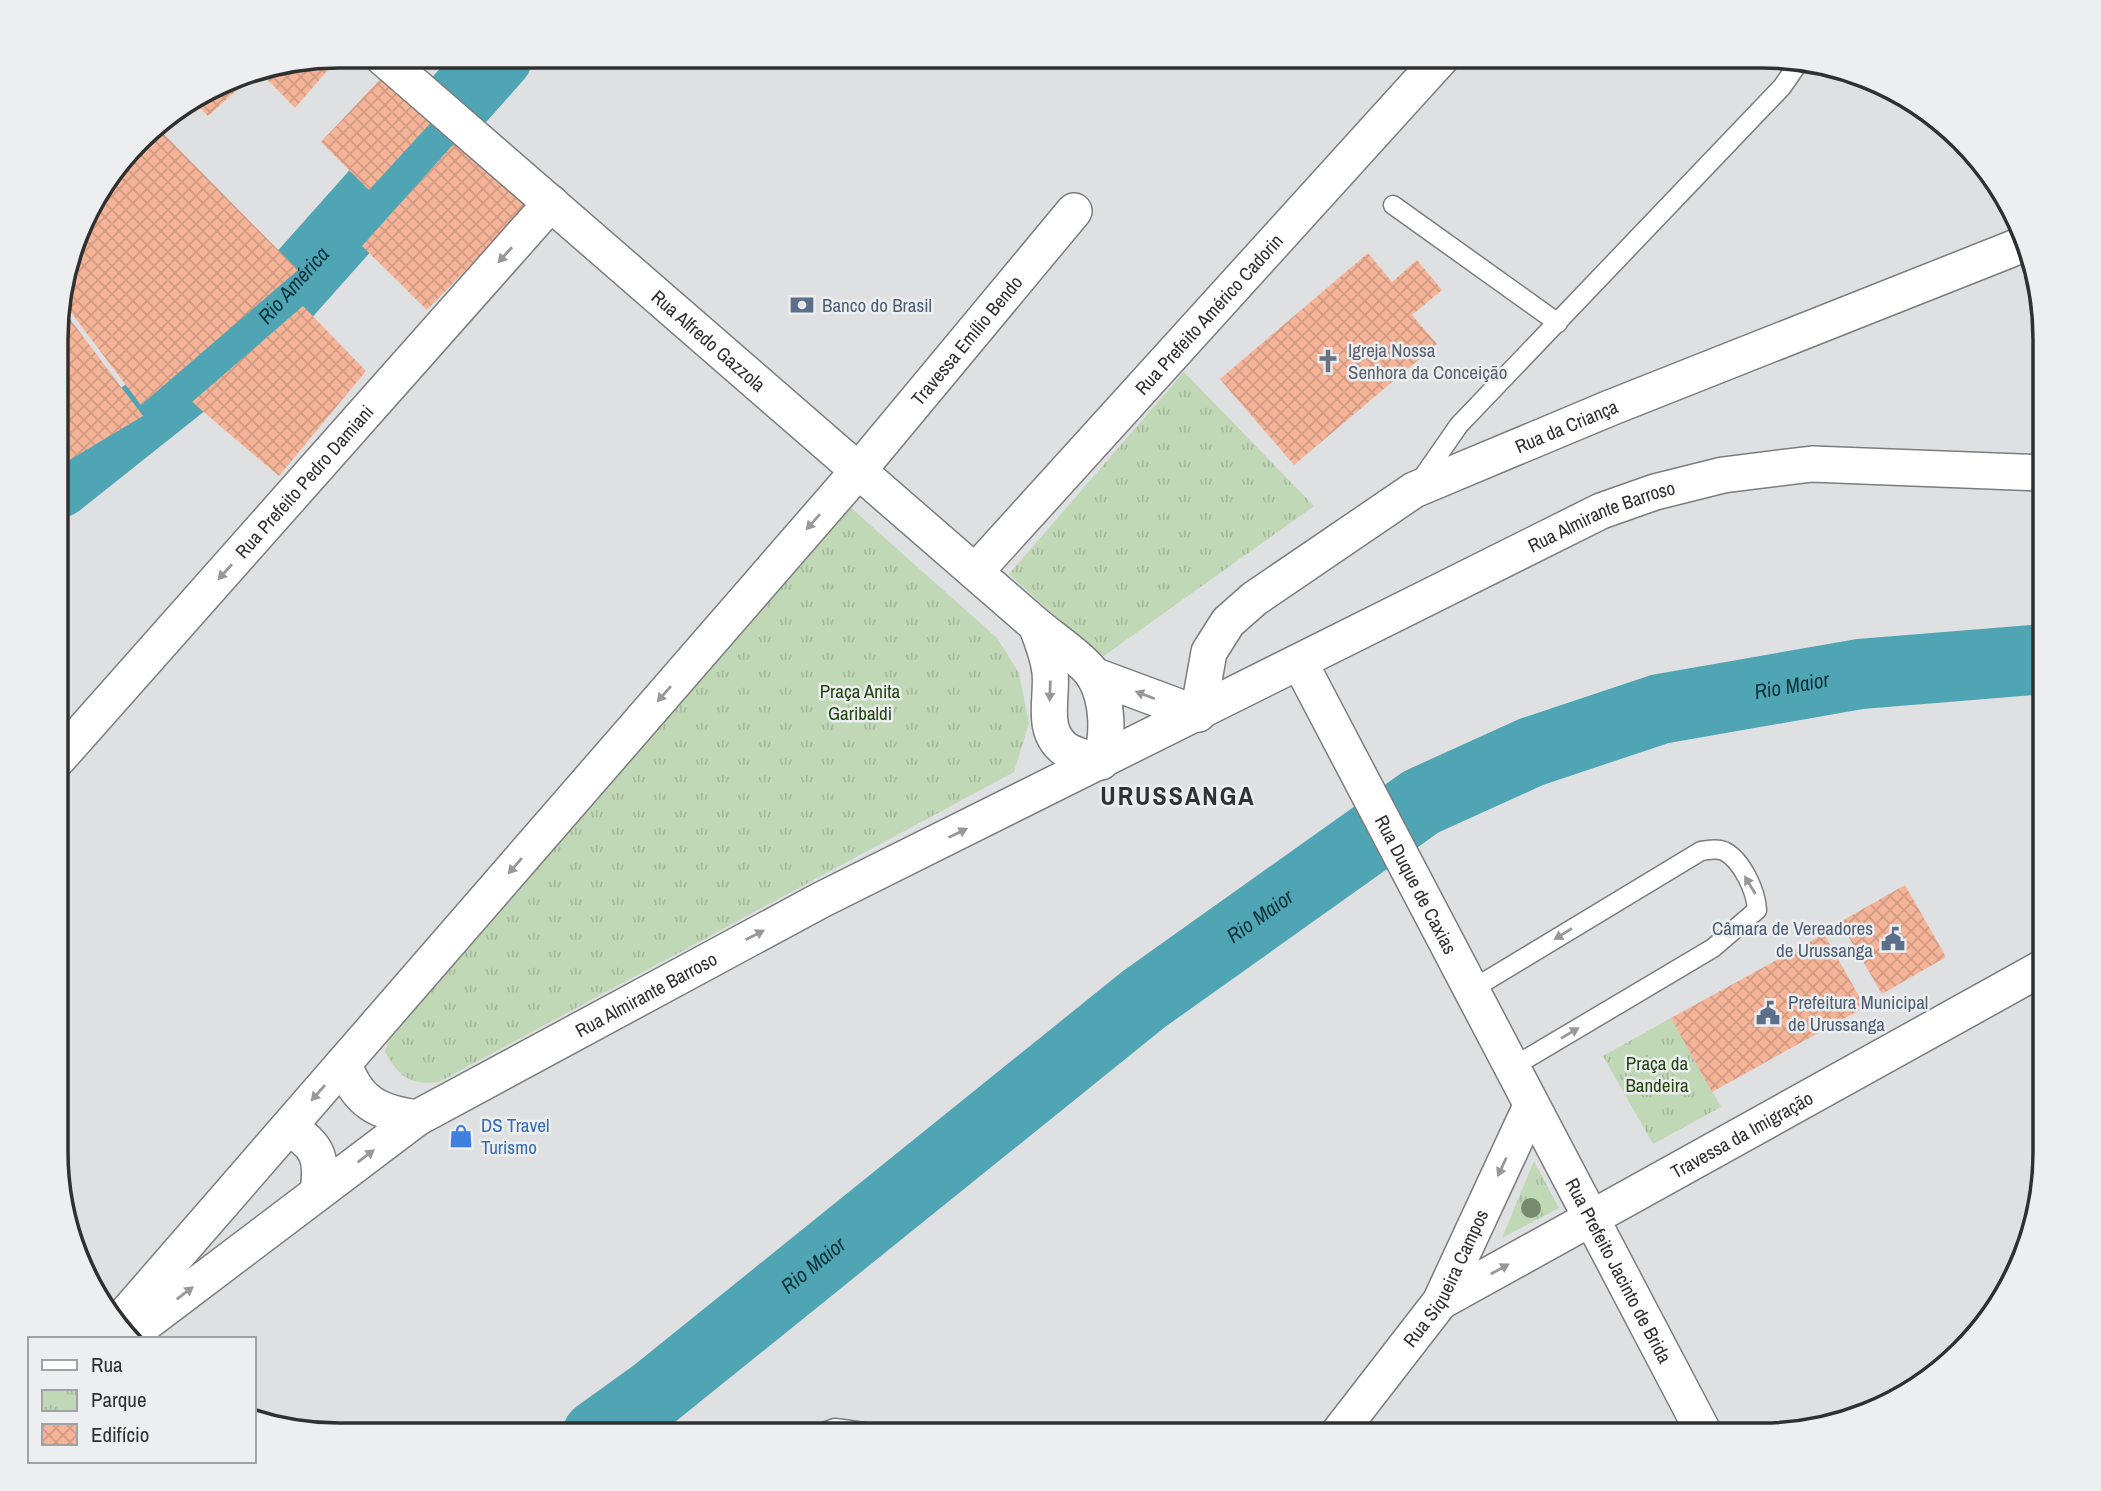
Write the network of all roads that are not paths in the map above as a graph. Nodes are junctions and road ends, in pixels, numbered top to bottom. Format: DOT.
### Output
graph roads {
  1 [pos="395,68"];
  2 [pos="1433,68"];
  3 [pos="1793,71"];
  4 [pos="551,203"];
  5 [pos="1393,205"];
  6 [pos="1074,211"];
  7 [pos="2016,247"];
  8 [pos="1558,323"];
  9 [pos="858,471"];
  10 [pos="2033,473"];
  11 [pos="1414,490"];
  12 [pos="975,572"];
  13 [pos="1036,625"];
  14 [pos="1300,663"];
  15 [pos="1093,675"];
  16 [pos="1198,714"];
  17 [pos="68,748"];
  18 [pos="1101,762"];
  19 [pos="2033,973"];
  20 [pos="1471,990"];
  21 [pos="344,1063"];
  22 [pos="1511,1068"];
  23 [pos="1531,1105"];
  24 [pos="417,1118"];
  25 [pos="288,1128"];
  26 [pos="318,1191"];
  27 [pos="1591,1219"];
  28 [pos="1440,1302"];
  29 [pos="124,1317"];
  30 [pos="136,1331"];
  31 [pos="1346,1423"];
  32 [pos="1699,1423"];
  1 -- 4 [label="street, Rua Alfredo Gazzola"];
  2 -- 12 [label="street, Rua Prefeito Américo Cadorin"];
  3 -- 8 [label="lane"];
  4 -- 9 [label="street, Rua Alfredo Gazzola"];
  4 -- 17 [label="street, Rua Prefeito Pedro Damiani, one-way"];
  5 -- 8 [label="lane"];
  6 -- 9 [label="street, Travessa Emílio Bendo"];
  7 -- 11 [label="street, Rua da Criança"];
  8 -- 11 [label="lane"];
  9 -- 12 [label="street, Rua Alfredo Gazzola"];
  9 -- 21 [label="street, Travessa Emílio Bendo, one-way"];
  10 -- 14 [label="street, Rua Almirante Barroso"];
  11 -- 16 [label="street, Rua da Criança"];
  12 -- 13 [label="street, Rua Alfredo Gazzola"];
  13 -- 15 [label="street, Rua Alfredo Gazzola"];
  13 -- 18 [label="street, Rua Alfredo Gazzola, one-way"];
  14 -- 16 [label="street, Rua Almirante Barroso"];
  14 -- 20 [label="street, Rua Duque de Caxias"];
  16 -- 15 [label="street, one-way"];
  15 -- 18 [label="street, Rua Alfredo Gazzola"];
  16 -- 18 [label="street, Rua Almirante Barroso"];
  24 -- 18 [label="street, Rua Almirante Barroso, one-way"];
  19 -- 27 [label="street, Travessa da Imigração"];
  20 -- 22 [label="street, Rua Duque de Caxias"];
  22 -- 20 [label="lane, one-way"];
  21 -- 24 [label="street"];
  21 -- 25 [label="street, Travessa Emílio Bendo, one-way"];
  22 -- 23 [label="street, Rua Duque de Caxias"];
  23 -- 27 [label="street, Rua Prefeito Jacinto de Brida"];
  23 -- 28 [label="street, Rua Siqueira Campos, one-way"];
  26 -- 24 [label="street, Rua Almirante Barroso, one-way"];
  25 -- 26 [label="street"];
  25 -- 29 [label="street, Travessa Emílio Bendo"];
  30 -- 26 [label="street, Rua Almirante Barroso, one-way"];
  28 -- 27 [label="street, Travessa da Imigração, one-way"];
  27 -- 32 [label="street, Rua Prefeito Jacinto de Brida"];
  28 -- 31 [label="street, Rua Siqueira Campos"];
}
